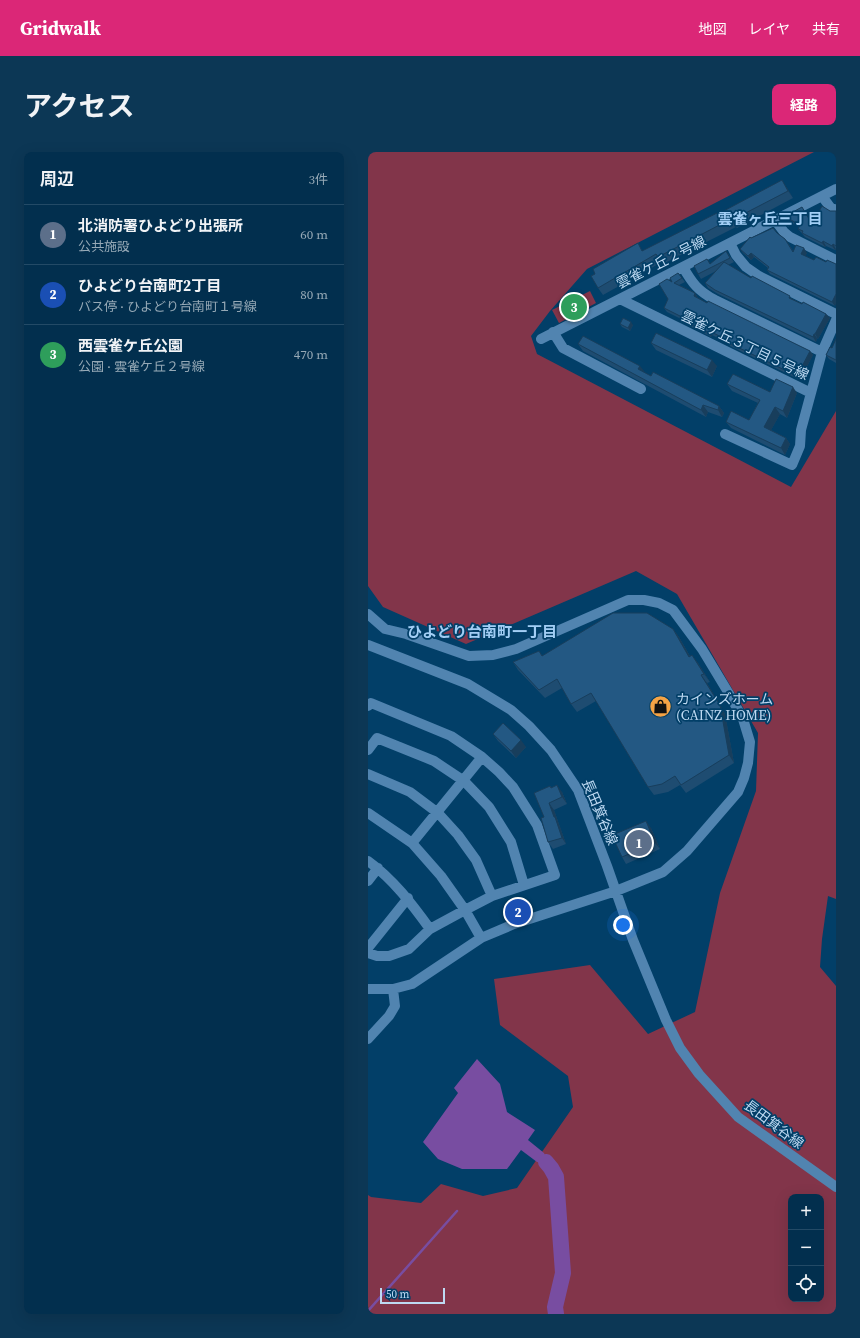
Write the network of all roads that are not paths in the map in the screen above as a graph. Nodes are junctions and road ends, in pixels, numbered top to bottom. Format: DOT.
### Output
graph roads {
  1 [pos="836,189"];
  2 [pos="822,196"];
  3 [pos="836,210"];
  4 [pos="774,220"];
  5 [pos="730,243"];
  6 [pos="836,260"];
  7 [pos="682,267"];
  8 [pos="620,299"];
  9 [pos="836,314"];
  10 [pos="836,320"];
  11 [pos="553,332"];
  12 [pos="541,339"];
  13 [pos="822,352"];
  14 [pos="641,389"];
  15 [pos="811,393"];
  16 [pos="725,434"];
  17 [pos="368,614"];
  18 [pos="368,645"];
  19 [pos="368,706"];
  20 [pos="368,750"];
  21 [pos="482,756"];
  22 [pos="368,774"];
  23 [pos="464,781"];
  24 [pos="368,813"];
  25 [pos="438,813"];
  26 [pos="412,843"];
  27 [pos="368,861"];
  28 [pos="378,868"];
  29 [pos="368,881"];
  30 [pos="524,885"];
  31 [pos="616,891"];
  32 [pos="492,896"];
  33 [pos="408,898"];
  34 [pos="464,910"];
  35 [pos="430,929"];
  36 [pos="481,938"];
  37 [pos="368,948"];
  38 [pos="368,953"];
  39 [pos="393,988"];
  40 [pos="368,989"];
  41 [pos="370,1034"];
  42 [pos="836,1187"];
  1 -- 2 [label="street, 雲雀ケ丘２号線"];
  2 -- 3 [label="street"];
  2 -- 4 [label="street, 雲雀ケ丘２号線"];
  4 -- 5 [label="street, 雲雀ケ丘２号線"];
  4 -- 6 [label="street"];
  5 -- 7 [label="street, 雲雀ケ丘２号線"];
  5 -- 9 [label="street"];
  7 -- 8 [label="street, 雲雀ケ丘２号線"];
  7 -- 13 [label="street"];
  8 -- 11 [label="street, 雲雀ケ丘２号線"];
  8 -- 15 [label="street, 雲雀ケ丘３丁目５号線"];
  10 -- 13 [label="street, 雲雀ケ丘３丁目５号線"];
  11 -- 12 [label="street, 雲雀ケ丘２号線"];
  11 -- 14 [label="street"];
  13 -- 15 [label="street, 雲雀ケ丘３丁目５号線"];
  15 -- 16 [label="street"];
  17 -- 31 [label="street"];
  18 -- 31 [label="street, 長田箕谷線"];
  19 -- 21 [label="street"];
  20 -- 23 [label="street"];
  21 -- 23 [label="street"];
  21 -- 30 [label="street"];
  22 -- 25 [label="street"];
  23 -- 25 [label="street"];
  23 -- 30 [label="street"];
  24 -- 26 [label="street"];
  25 -- 26 [label="street"];
  25 -- 32 [label="street"];
  26 -- 34 [label="street"];
  27 -- 28 [label="street"];
  28 -- 29 [label="street"];
  28 -- 33 [label="street"];
  30 -- 32 [label="street"];
  31 -- 36 [label="street"];
  31 -- 42 [label="street, 長田箕谷線"];
  32 -- 34 [label="street"];
  33 -- 35 [label="street"];
  33 -- 37 [label="street"];
  34 -- 35 [label="street"];
  34 -- 36 [label="street"];
  35 -- 38 [label="street"];
  36 -- 39 [label="street"];
  39 -- 40 [label="street"];
  39 -- 41 [label="street"];
}
